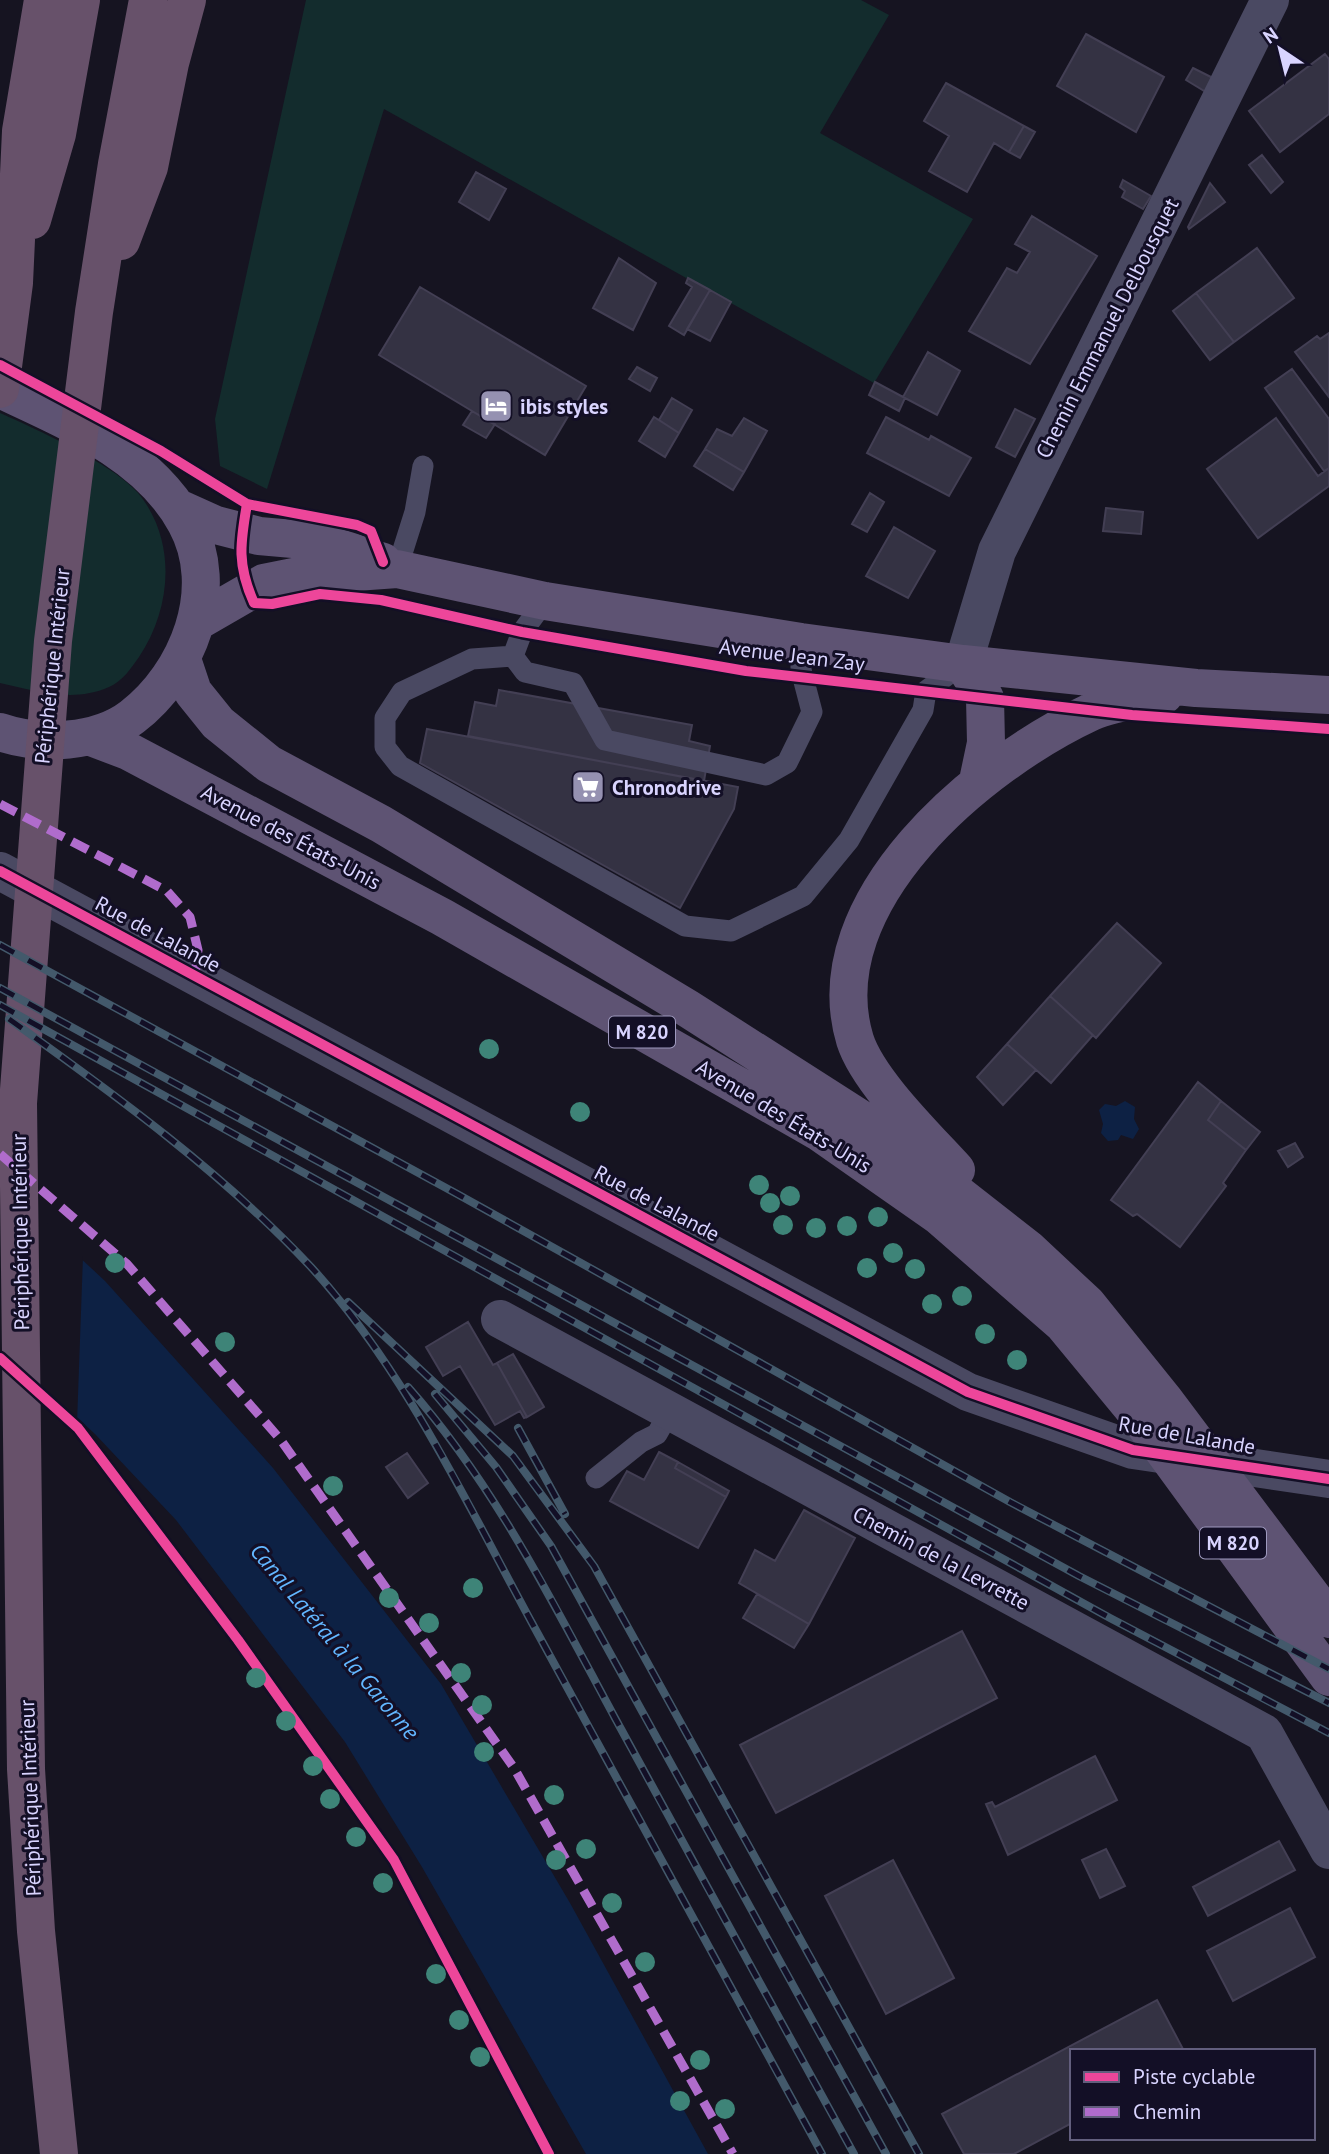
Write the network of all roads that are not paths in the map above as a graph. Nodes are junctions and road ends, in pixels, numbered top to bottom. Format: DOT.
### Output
graph roads {
  1 [pos="43,0"];
  2 [pos="81,0"];
  3 [pos="148,0"];
  4 [pos="187,0"];
  5 [pos="1270,0"];
  6 [pos="14,283"];
  7 [pos="93,318"];
  8 [pos="0,389"];
  9 [pos="423,466"];
  10 [pos="176,507"];
  11 [pos="397,569"];
  12 [pos="545,601"];
  13 [pos="198,621"];
  14 [pos="801,642"];
  15 [pos="513,656"];
  16 [pos="182,659"];
  17 [pos="962,664"];
  18 [pos="1196,688"];
  19 [pos="1329,695"];
  20 [pos="0,732"];
  21 [pos="91,737"];
  22 [pos="978,781"];
  23 [pos="0,871"];
  24 [pos="1028,1249"];
  25 [pos="500,1319"];
  26 [pos="1149,1406"];
  27 [pos="670,1411"];
  28 [pos="596,1478"];
  29 [pos="1329,1479"];
  30 [pos="1329,1619"];
  31 [pos="1329,1677"];
  32 [pos="1329,1850"];
  33 [pos="59,2154"];
  1 -- 6 [label="highway"];
  2 -- 6 [label="highway"];
  3 -- 7 [label="highway"];
  4 -- 7 [label="highway"];
  5 -- 17 [label="street, Chemin Emmanuel Delbousquet"];
  6 -- 8 [label="highway"];
  7 -- 33 [label="highway, Périphérique Intérieur"];
  8 -- 10 [label="main road"];
  9 -- 11 [label="lane"];
  10 -- 11 [label="main road, Avenue Jean Zay"];
  10 -- 13 [label="main road"];
  11 -- 12 [label="main road, Avenue Jean Zay"];
  11 -- 13 [label="main road, Avenue Jean Zay"];
  12 -- 14 [label="main road, Avenue Jean Zay"];
  12 -- 15 [label="lane"];
  13 -- 16 [label="main road"];
  14 -- 15 [label="lane"];
  14 -- 17 [label="main road, Avenue Jean Zay"];
  15 -- 17 [label="lane"];
  16 -- 21 [label="main road"];
  16 -- 24 [label="main road, Avenue des États-Unis / M 820"];
  17 -- 18 [label="main road, Avenue Jean Zay"];
  17 -- 22 [label="main road"];
  18 -- 19 [label="main road, Avenue Jean Zay"];
  18 -- 22 [label="main road"];
  20 -- 21 [label="main road"];
  21 -- 26 [label="main road, Avenue des États-Unis / M 820"];
  22 -- 24 [label="main road"];
  23 -- 29 [label="street, Rue de Lalande"];
  24 -- 26 [label="main road, Avenue des États-Unis / M 820"];
  25 -- 27 [label="street, Chemin de la Levrette"];
  26 -- 30 [label="main road, Avenue des États-Unis / M 820"];
  26 -- 31 [label="main road, Avenue des États-Unis / M 820"];
  27 -- 28 [label="lane"];
  27 -- 32 [label="street, Chemin de la Levrette"];
}
